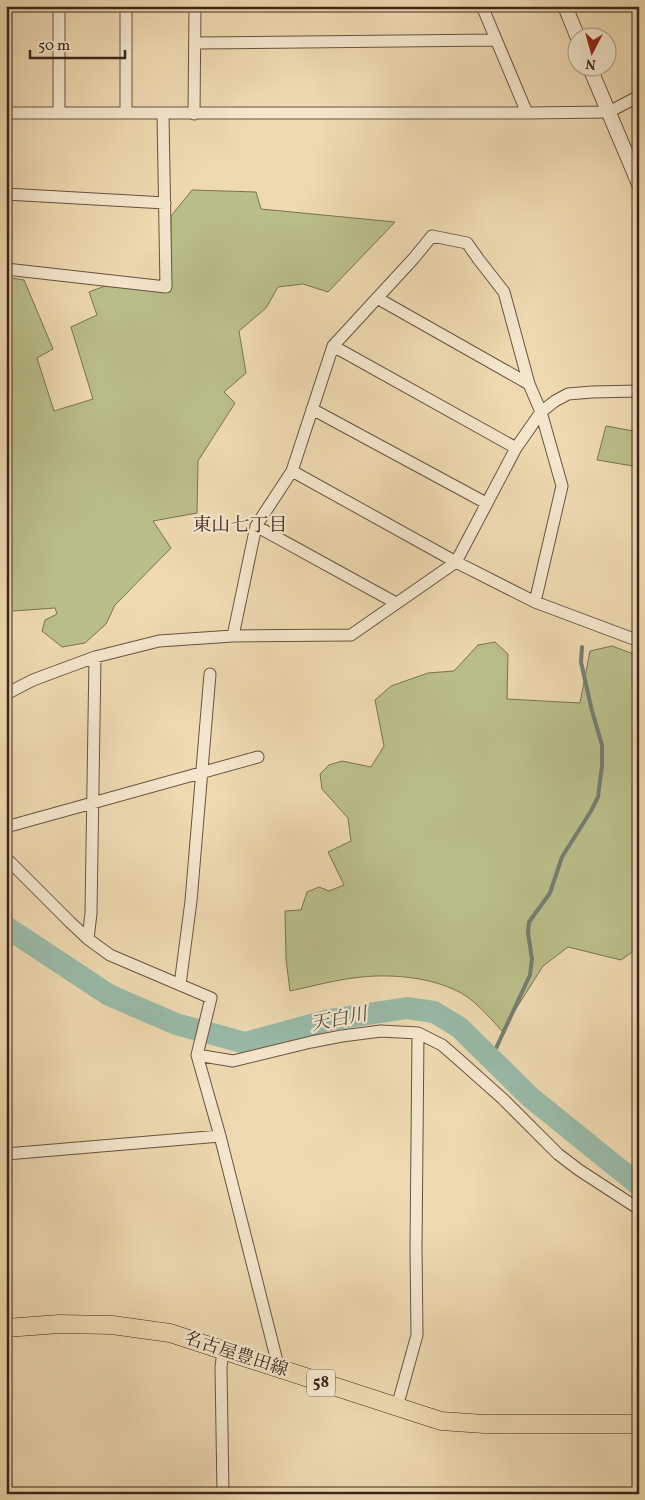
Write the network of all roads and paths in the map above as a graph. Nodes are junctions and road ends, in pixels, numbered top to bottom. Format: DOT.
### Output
graph roads {
  1 [pos="59,6"];
  2 [pos="126,6"];
  3 [pos="195,6"];
  4 [pos="482,6"];
  5 [pos="564,6"];
  6 [pos="574,28"];
  7 [pos="496,40"];
  8 [pos="194,43"];
  9 [pos="594,78"];
  10 [pos="639,96"];
  11 [pos="609,112"];
  12 [pos="6,113"];
  13 [pos="59,113"];
  14 [pos="126,113"];
  15 [pos="527,113"];
  16 [pos="163,114"];
  17 [pos="194,114"];
  18 [pos="639,184"];
  19 [pos="6,194"];
  20 [pos="165,203"];
  21 [pos="6,270"];
  22 [pos="378,298"];
  23 [pos="332,346"];
  24 [pos="529,384"];
  25 [pos="639,391"];
  26 [pos="312,409"];
  27 [pos="541,412"];
  28 [pos="516,448"];
  29 [pos="292,471"];
  30 [pos="486,503"];
  31 [pos="256,526"];
  32 [pos="456,562"];
  33 [pos="535,602"];
  34 [pos="396,603"];
  35 [pos="233,636"];
  36 [pos="639,641"];
  37 [pos="95,657"];
  38 [pos="210,674"];
  39 [pos="6,694"];
  40 [pos="258,758"];
  41 [pos="202,772"];
  42 [pos="93,803"];
  43 [pos="6,827"];
  44 [pos="6,858"];
  45 [pos="88,939"];
  46 [pos="180,985"];
  47 [pos="418,1033"];
  48 [pos="197,1055"];
  49 [pos="220,1136"];
  50 [pos="6,1154"];
  51 [pos="639,1209"];
  52 [pos="6,1328"];
  53 [pos="223,1351"];
  54 [pos="279,1369"];
  55 [pos="397,1407"];
  56 [pos="639,1424"];
  57 [pos="224,1494"];
  1 -- 13 [label="street"];
  2 -- 14 [label="street"];
  3 -- 8 [label="street"];
  4 -- 7 [label="street"];
  5 -- 6 [label="street"];
  7 -- 8 [label="street"];
  7 -- 15 [label="street"];
  8 -- 17 [label="street"];
  9 -- 11 [label="street"];
  10 -- 11 [label="street"];
  11 -- 15 [label="street"];
  11 -- 18 [label="street"];
  12 -- 13 [label="street"];
  13 -- 14 [label="street"];
  14 -- 16 [label="street"];
  15 -- 17 [label="street"];
  16 -- 17 [label="street"];
  16 -- 20 [label="street"];
  19 -- 20 [label="street"];
  20 -- 21 [label="street"];
  22 -- 23 [label="street"];
  22 -- 24 [label="street"];
  22 -- 24 [label="street"];
  23 -- 26 [label="street"];
  23 -- 28 [label="street"];
  24 -- 27 [label="street"];
  25 -- 27 [label="street"];
  26 -- 29 [label="street"];
  26 -- 30 [label="street"];
  27 -- 28 [label="street"];
  27 -- 33 [label="street"];
  28 -- 30 [label="street"];
  29 -- 31 [label="street"];
  29 -- 32 [label="street"];
  30 -- 32 [label="street"];
  31 -- 34 [label="street"];
  31 -- 35 [label="street"];
  32 -- 33 [label="street"];
  32 -- 34 [label="street"];
  33 -- 36 [label="street"];
  34 -- 35 [label="street"];
  35 -- 37 [label="street"];
  37 -- 39 [label="street"];
  37 -- 42 [label="street"];
  38 -- 41 [label="street"];
  40 -- 41 [label="street"];
  41 -- 42 [label="street"];
  41 -- 46 [label="street"];
  42 -- 43 [label="street"];
  42 -- 45 [label="street"];
  44 -- 45 [label="street"];
  45 -- 46 [label="street"];
  46 -- 48 [label="street"];
  47 -- 48 [label="street"];
  47 -- 51 [label="street"];
  47 -- 55 [label="street"];
  48 -- 49 [label="street"];
  49 -- 50 [label="street"];
  49 -- 54 [label="street"];
  52 -- 53 [label="main road, 名古屋豊田線 / 58"];
  53 -- 54 [label="main road, 名古屋豊田線 / 58"];
  53 -- 57 [label="street"];
  54 -- 55 [label="main road, 名古屋豊田線 / 58"];
  55 -- 56 [label="main road, 名古屋豊田線 / 58"];
}
